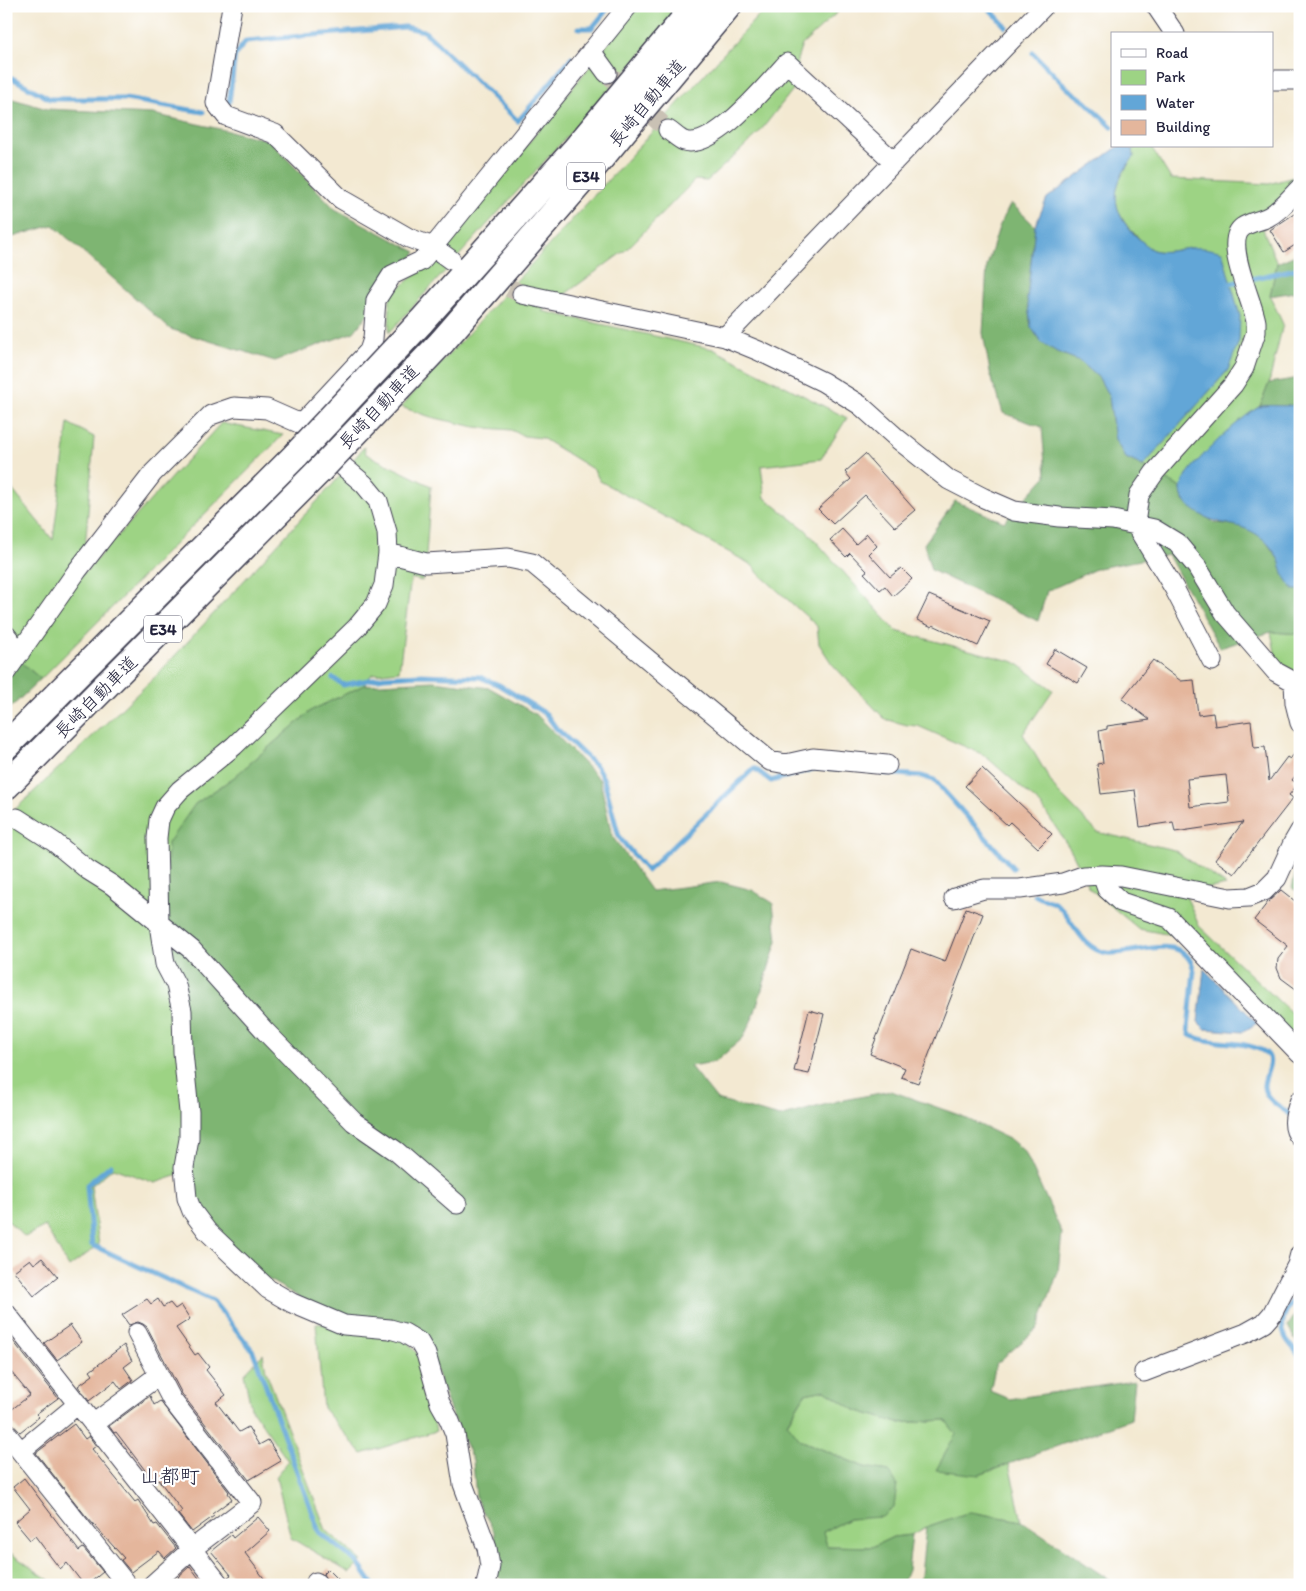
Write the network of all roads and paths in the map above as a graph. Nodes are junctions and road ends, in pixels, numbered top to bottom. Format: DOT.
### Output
graph roads {
  1 [pos="232,6"];
  2 [pos="628,6"];
  3 [pos="695,6"];
  4 [pos="728,6"];
  5 [pos="1044,6"];
  6 [pos="1156,6"];
  7 [pos="1174,32"];
  8 [pos="591,51"];
  9 [pos="607,73"];
  10 [pos="1274,80"];
  11 [pos="1300,80"];
  12 [pos="668,130"];
  13 [pos="894,162"];
  14 [pos="1300,188"];
  15 [pos="433,247"];
  16 [pos="451,260"];
  17 [pos="522,294"];
  18 [pos="725,337"];
  19 [pos="301,424"];
  20 [pos="1135,524"];
  21 [pos="388,553"];
  22 [pos="6,635"];
  23 [pos="20,653"];
  24 [pos="1212,661"];
  25 [pos="6,672"];
  26 [pos="1297,684"];
  27 [pos="1300,723"];
  28 [pos="6,746"];
  29 [pos="887,765"];
  30 [pos="6,786"];
  31 [pos="17,818"];
  32 [pos="1300,831"];
  33 [pos="1102,875"];
  34 [pos="954,898"];
  35 [pos="159,924"];
  36 [pos="1300,1054"];
  37 [pos="457,1204"];
  38 [pos="1300,1254"];
  39 [pos="6,1313"];
  40 [pos="137,1333"];
  41 [pos="1144,1372"];
  42 [pos="159,1375"];
  43 [pos="78,1404"];
  44 [pos="93,1424"];
  45 [pos="6,1433"];
  46 [pos="21,1451"];
  47 [pos="192,1550"];
  48 [pos="127,1585"];
  49 [pos="152,1585"];
  50 [pos="220,1585"];
  51 [pos="486,1585"];
  1 -- 15 [label="street"];
  2 -- 8 [label="street"];
  3 -- 28 [label="highway, 長崎自動車道 / E34, bridge"];
  4 -- 30 [label="highway, 長崎自動車道 / E34, bridge"];
  5 -- 13 [label="street"];
  6 -- 7 [label="street"];
  8 -- 9 [label="street"];
  8 -- 15 [label="street"];
  10 -- 11 [label="street"];
  12 -- 13 [label="street"];
  13 -- 18 [label="street"];
  14 -- 20 [label="street"];
  15 -- 16 [label="street"];
  15 -- 19 [label="street"];
  17 -- 18 [label="street"];
  18 -- 20 [label="street"];
  19 -- 21 [label="street"];
  19 -- 23 [label="street"];
  20 -- 24 [label="street"];
  20 -- 26 [label="street"];
  21 -- 29 [label="street"];
  21 -- 35 [label="street"];
  22 -- 23 [label="street"];
  23 -- 25 [label="street"];
  26 -- 27 [label="street"];
  31 -- 35 [label="street"];
  32 -- 33 [label="street"];
  33 -- 34 [label="street"];
  33 -- 36 [label="street"];
  35 -- 37 [label="street"];
  35 -- 51 [label="street"];
  38 -- 41 [label="street"];
  39 -- 43 [label="street"];
  40 -- 42 [label="street"];
  42 -- 44 [label="street"];
  42 -- 47 [label="street"];
  43 -- 44 [label="street"];
  43 -- 46 [label="street"];
  44 -- 47 [label="street"];
  45 -- 46 [label="street"];
  46 -- 48 [label="street"];
  47 -- 49 [label="street"];
  47 -- 50 [label="street"];
}
